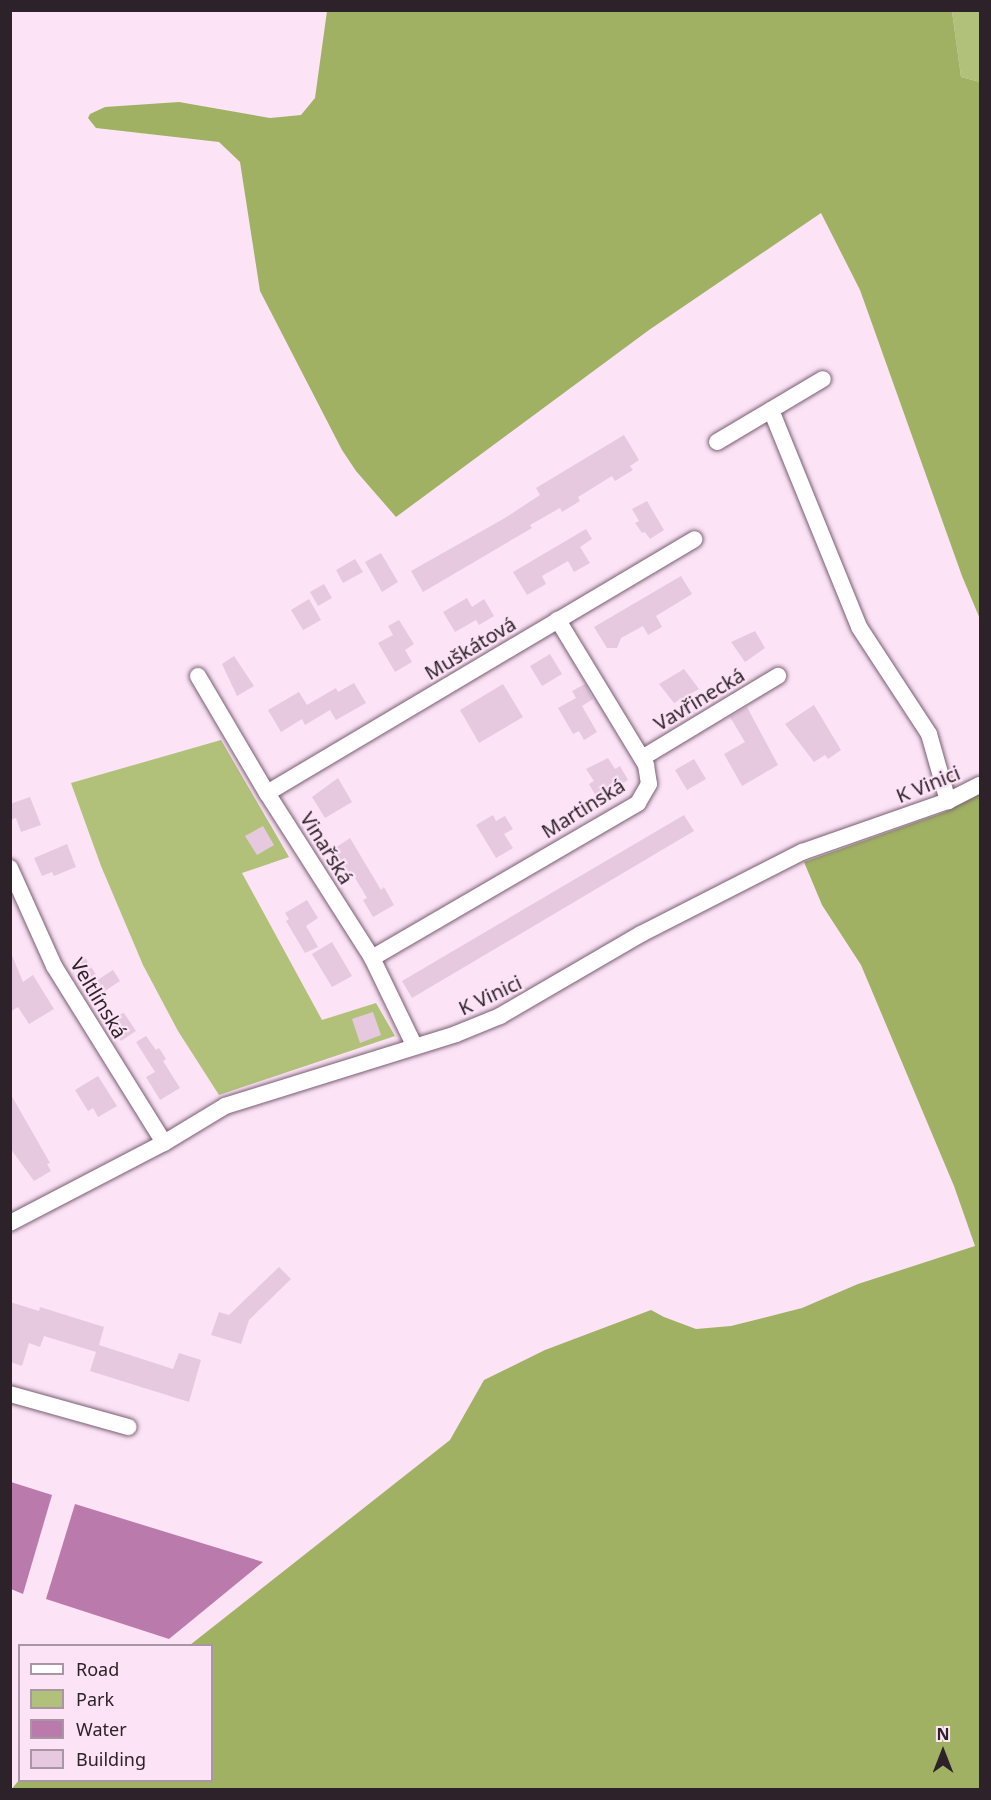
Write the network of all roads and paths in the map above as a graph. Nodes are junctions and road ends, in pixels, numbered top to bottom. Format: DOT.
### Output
graph roads {
  1 [pos="823,379"];
  2 [pos="771,410"];
  3 [pos="717,442"];
  4 [pos="694,539"];
  5 [pos="558,620"];
  6 [pos="198,676"];
  7 [pos="778,676"];
  8 [pos="642,758"];
  9 [pos="981,785"];
  10 [pos="267,793"];
  11 [pos="948,801"];
  12 [pos="10,868"];
  13 [pos="372,958"];
  14 [pos="414,1045"];
  15 [pos="164,1143"];
  16 [pos="10,1223"];
  17 [pos="10,1394"];
  18 [pos="128,1427"];
  1 -- 2 [label="street"];
  2 -- 3 [label="street"];
  2 -- 11 [label="street"];
  4 -- 5 [label="street, Muškátová"];
  5 -- 8 [label="street, Martinská"];
  5 -- 10 [label="street, Muškátová"];
  6 -- 10 [label="street, Vinařská"];
  7 -- 8 [label="street, Vavřinecká"];
  8 -- 13 [label="street, Martinská"];
  9 -- 11 [label="street, K Vinici"];
  10 -- 13 [label="street, Vinařská"];
  11 -- 14 [label="street, K Vinici"];
  12 -- 15 [label="street, Veltlínská"];
  13 -- 14 [label="street, Vinařská"];
  14 -- 15 [label="street, K Vinici"];
  15 -- 16 [label="street, K Vinici"];
  17 -- 18 [label="street"];
}
